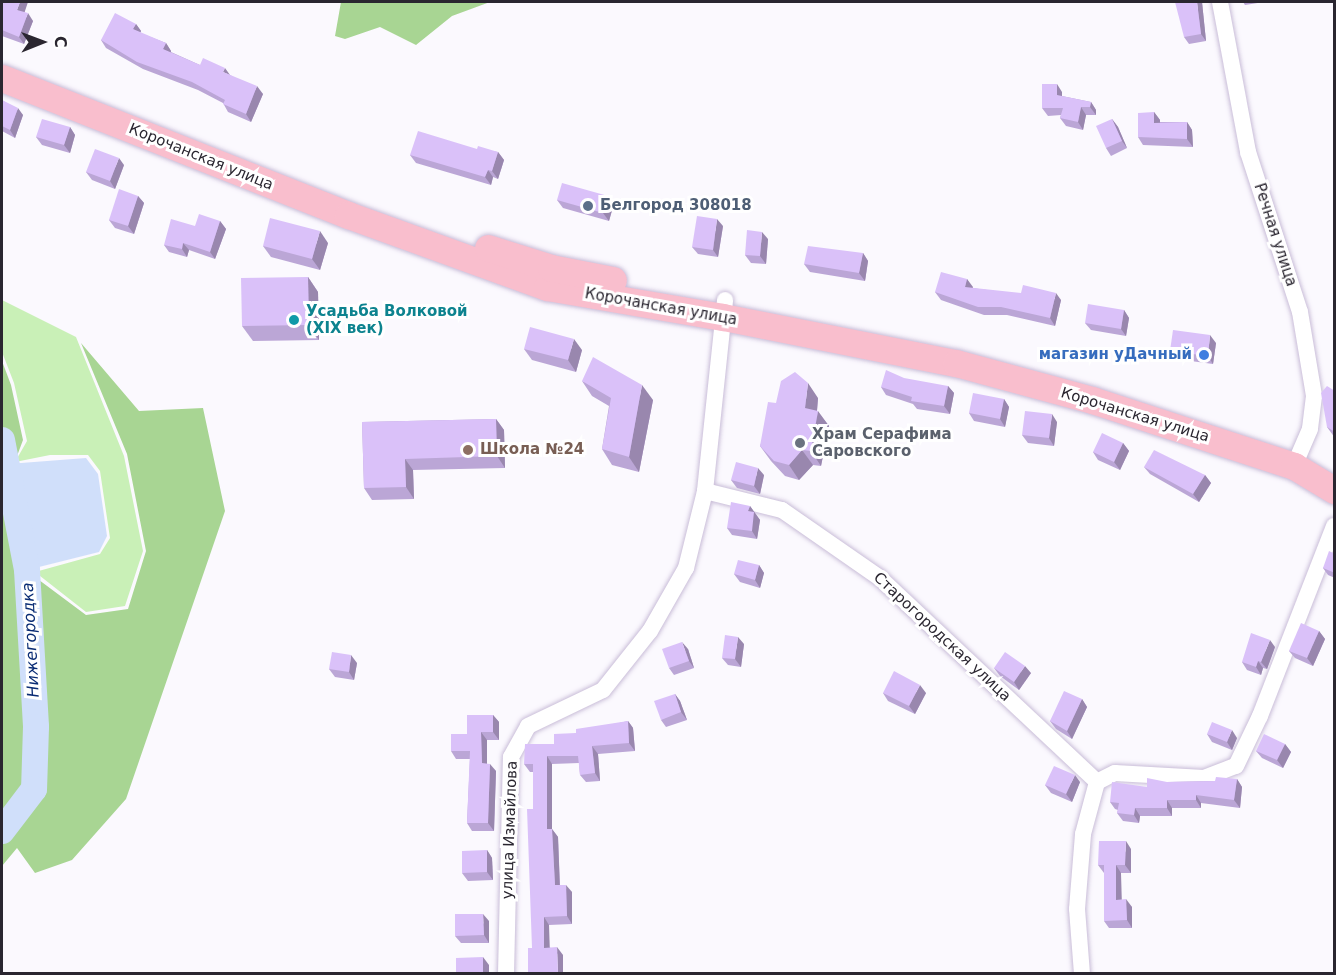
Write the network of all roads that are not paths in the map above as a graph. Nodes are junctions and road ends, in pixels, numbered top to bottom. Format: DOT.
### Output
graph roads {
  1 [pos="1220,2"];
  2 [pos="2,62"];
  3 [pos="2,78"];
  4 [pos="724,308"];
  5 [pos="1297,458"];
  6 [pos="1335,470"];
  7 [pos="1335,490"];
  8 [pos="705,491"];
  9 [pos="1335,526"];
  10 [pos="1097,782"];
  11 [pos="506,974"];
  12 [pos="1082,974"];
  1 -- 5 [label="street, Речная улица"];
  2 -- 4 [label="main road, Корочанская улица"];
  3 -- 4 [label="main road, Корочанская улица"];
  4 -- 5 [label="main road, Корочанская улица"];
  4 -- 8 [label="street, улица Измайлова"];
  5 -- 6 [label="main road, Корочанская улица"];
  5 -- 7 [label="main road, Корочанская улица"];
  8 -- 10 [label="street, Старогородская улица"];
  8 -- 11 [label="street, улица Измайлова"];
  9 -- 10 [label="street"];
  10 -- 12 [label="street"];
}
